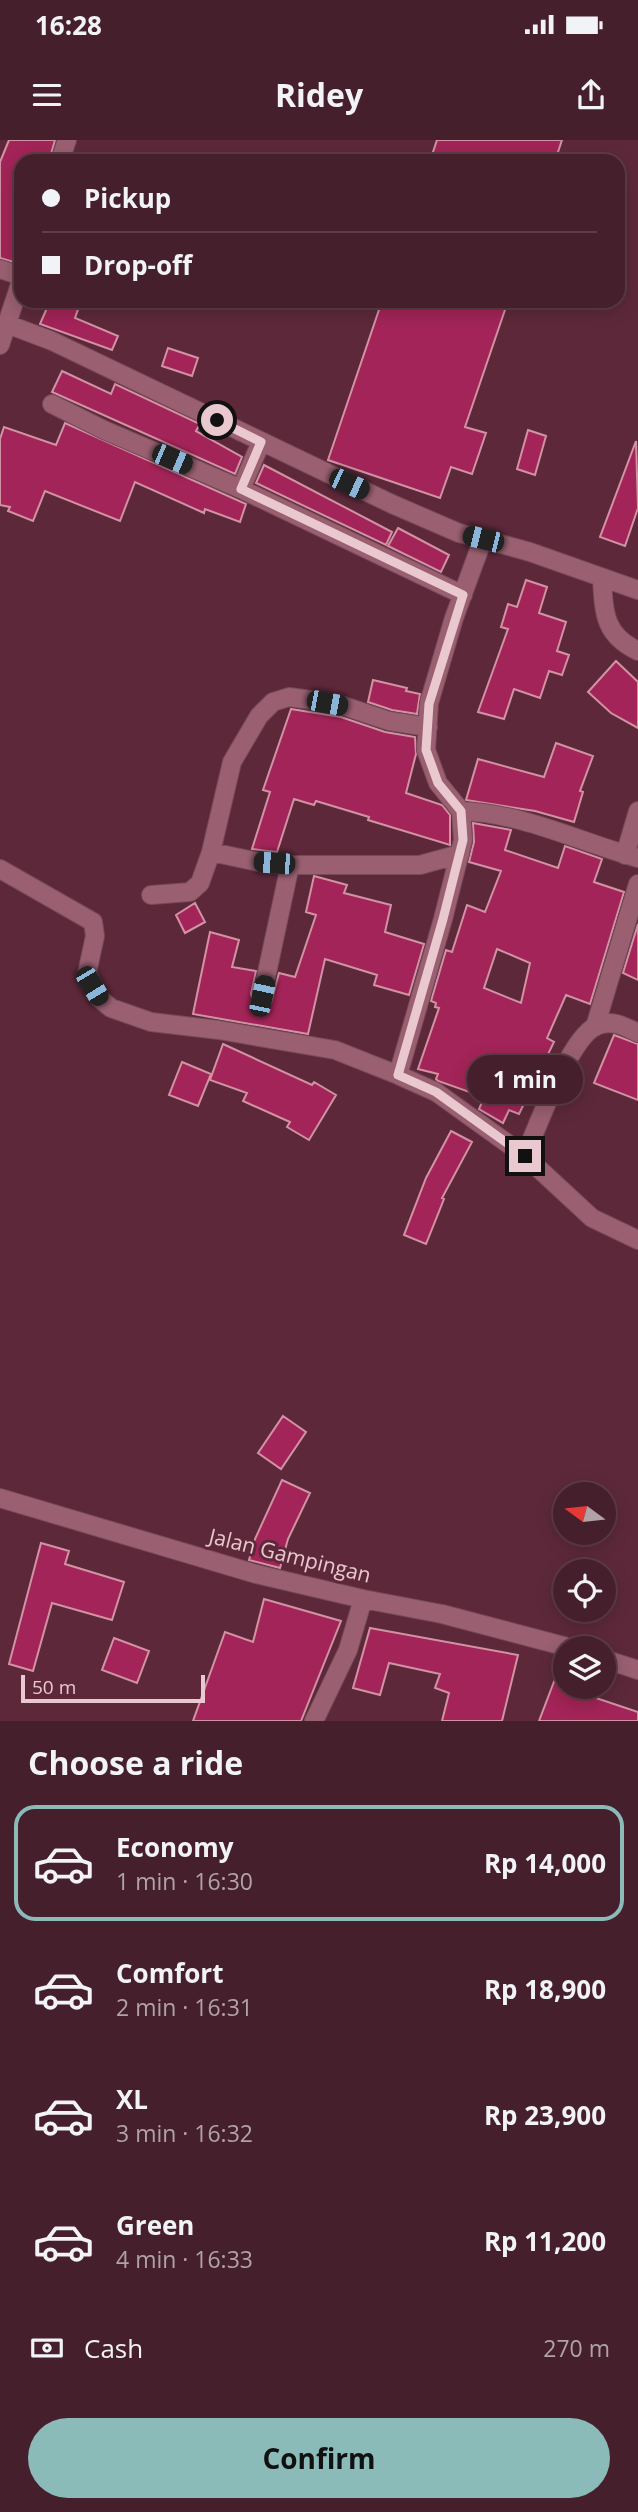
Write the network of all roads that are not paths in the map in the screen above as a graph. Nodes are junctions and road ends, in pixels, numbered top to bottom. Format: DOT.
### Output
graph roads {
  1 [pos="14,302"];
  2 [pos="7,324"];
  3 [pos="0,345"];
  4 [pos="51,404"];
  5 [pos="261,442"];
  6 [pos="241,489"];
  7 [pos="483,539"];
  8 [pos="602,579"];
  9 [pos="638,590"];
  10 [pos="463,595"];
  11 [pos="638,651"];
  12 [pos="428,727"];
  13 [pos="461,811"];
  14 [pos="638,811"];
  15 [pos="211,852"];
  16 [pos="460,854"];
  17 [pos="632,856"];
  18 [pos="290,865"];
  19 [pos="0,869"];
  20 [pos="638,884"];
  21 [pos="151,895"];
  22 [pos="262,996"];
  23 [pos="595,1027"];
  24 [pos="638,1033"];
  25 [pos="398,1075"];
  26 [pos="525,1156"];
  27 [pos="637,1238"];
  28 [pos="0,1498"];
  29 [pos="363,1599"];
  30 [pos="553,1643"];
  31 [pos="616,1663"];
  32 [pos="638,1670"];
  33 [pos="314,1721"];
  1 -- 2 [label="street"];
  2 -- 3 [label="street"];
  2 -- 5 [label="street"];
  4 -- 6 [label="street"];
  5 -- 6 [label="street"];
  5 -- 7 [label="street"];
  6 -- 10 [label="street"];
  7 -- 8 [label="street"];
  7 -- 10 [label="street"];
  8 -- 9 [label="street"];
  8 -- 11 [label="street"];
  10 -- 12 [label="street"];
  12 -- 13 [label="street"];
  12 -- 15 [label="street"];
  13 -- 16 [label="street"];
  13 -- 17 [label="street"];
  14 -- 17 [label="street"];
  15 -- 18 [label="street"];
  15 -- 21 [label="street"];
  16 -- 18 [label="street"];
  16 -- 25 [label="street"];
  18 -- 22 [label="street"];
  19 -- 25 [label="street"];
  20 -- 23 [label="street"];
  23 -- 24 [label="street"];
  23 -- 26 [label="street"];
  25 -- 26 [label="street"];
  26 -- 27 [label="street"];
  28 -- 29 [label="street, Jalan Gampingan"];
  29 -- 30 [label="street, Jalan Gampingan"];
  29 -- 33 [label="street"];
  31 -- 32 [label="street"];
}
